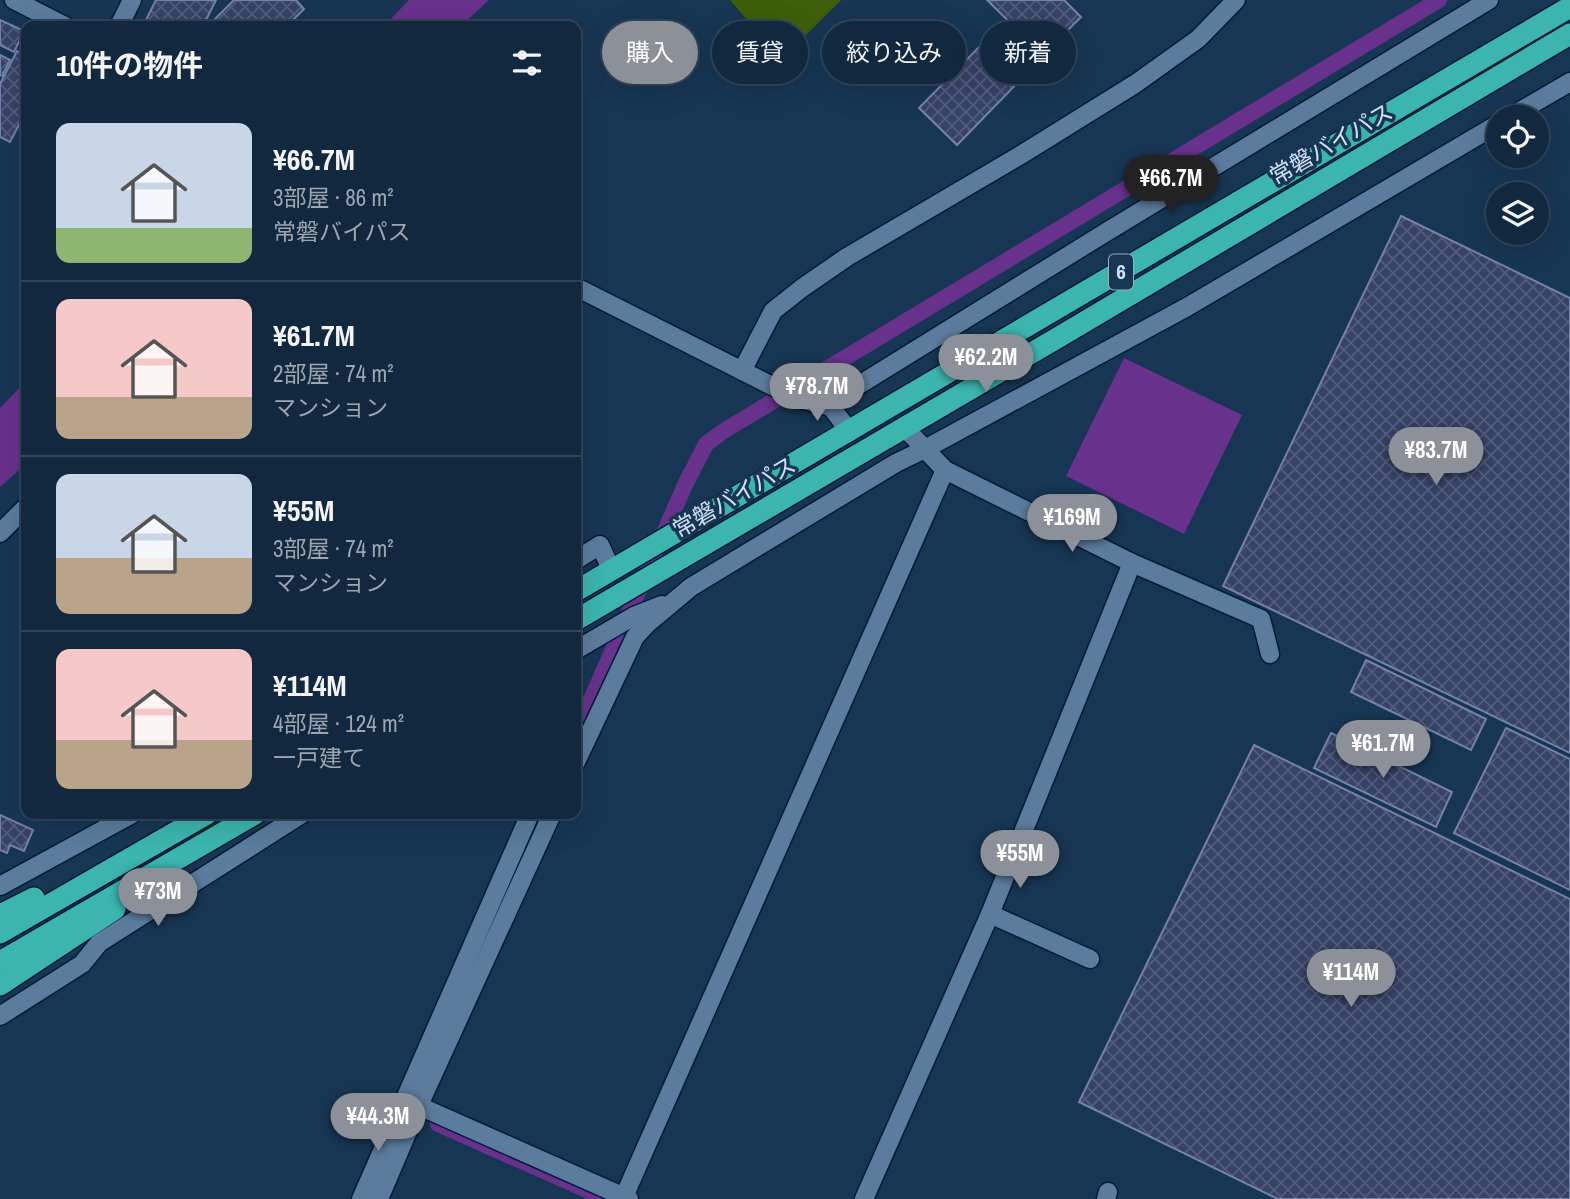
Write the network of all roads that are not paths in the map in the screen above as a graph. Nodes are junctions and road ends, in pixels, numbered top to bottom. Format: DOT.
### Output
graph roads {
  1 [pos="14,0"];
  2 [pos="131,0"];
  3 [pos="1236,0"];
  4 [pos="1489,0"];
  5 [pos="1570,7"];
  6 [pos="55,21"];
  7 [pos="121,21"];
  8 [pos="1570,34"];
  9 [pos="1570,82"];
  10 [pos="1531,105"];
  11 [pos="1486,131"];
  12 [pos="581,289"];
  13 [pos="743,371"];
  14 [pos="831,407"];
  15 [pos="904,427"];
  16 [pos="850,432"];
  17 [pos="925,449"];
  18 [pos="945,470"];
  19 [pos="21,512"];
  20 [pos="0,533"];
  21 [pos="581,557"];
  22 [pos="1132,563"];
  23 [pos="611,569"];
  24 [pos="581,588"];
  25 [pos="672,601"];
  26 [pos="581,617"];
  27 [pos="581,647"];
  28 [pos="1270,654"];
  29 [pos="581,751"];
  30 [pos="123,819"];
  31 [pos="198,819"];
  32 [pos="245,819"];
  33 [pos="294,819"];
  34 [pos="528,819"];
  35 [pos="550,819"];
  36 [pos="0,886"];
  37 [pos="38,904"];
  38 [pos="990,914"];
  39 [pos="0,915"];
  40 [pos="0,933"];
  41 [pos="57,937"];
  42 [pos="1090,958"];
  43 [pos="0,962"];
  44 [pos="0,985"];
  45 [pos="0,1016"];
  46 [pos="411,1113"];
  47 [pos="625,1198"];
  48 [pos="361,1199"];
  49 [pos="379,1199"];
  50 [pos="864,1199"];
  1 -- 6 [label="street"];
  2 -- 7 [label="street"];
  3 -- 13 [label="street"];
  4 -- 14 [label="street"];
  5 -- 16 [label="highway, 常磐バイパス / 6"];
  8 -- 15 [label="highway, 常磐バイパス / 6"];
  9 -- 10 [label="street"];
  11 -- 17 [label="street"];
  12 -- 13 [label="street"];
  13 -- 14 [label="street"];
  14 -- 16 [label="street"];
  15 -- 17 [label="street"];
  15 -- 26 [label="highway, 常磐バイパス / 6"];
  16 -- 23 [label="highway, 常磐バイパス / 6"];
  17 -- 18 [label="street"];
  17 -- 25 [label="street"];
  18 -- 22 [label="street"];
  18 -- 47 [label="street"];
  19 -- 20 [label="street"];
  21 -- 23 [label="street"];
  22 -- 28 [label="street"];
  22 -- 38 [label="street"];
  23 -- 24 [label="highway, 常磐バイパス / 6"];
  25 -- 27 [label="street"];
  25 -- 29 [label="street"];
  30 -- 36 [label="street"];
  31 -- 37 [label="highway"];
  32 -- 41 [label="highway"];
  33 -- 45 [label="street"];
  34 -- 46 [label="street"];
  35 -- 46 [label="street"];
  37 -- 39 [label="highway"];
  37 -- 40 [label="highway"];
  38 -- 42 [label="street"];
  38 -- 50 [label="street"];
  41 -- 43 [label="highway"];
  41 -- 44 [label="highway"];
  46 -- 47 [label="street"];
  46 -- 48 [label="street"];
  46 -- 49 [label="street"];
}
